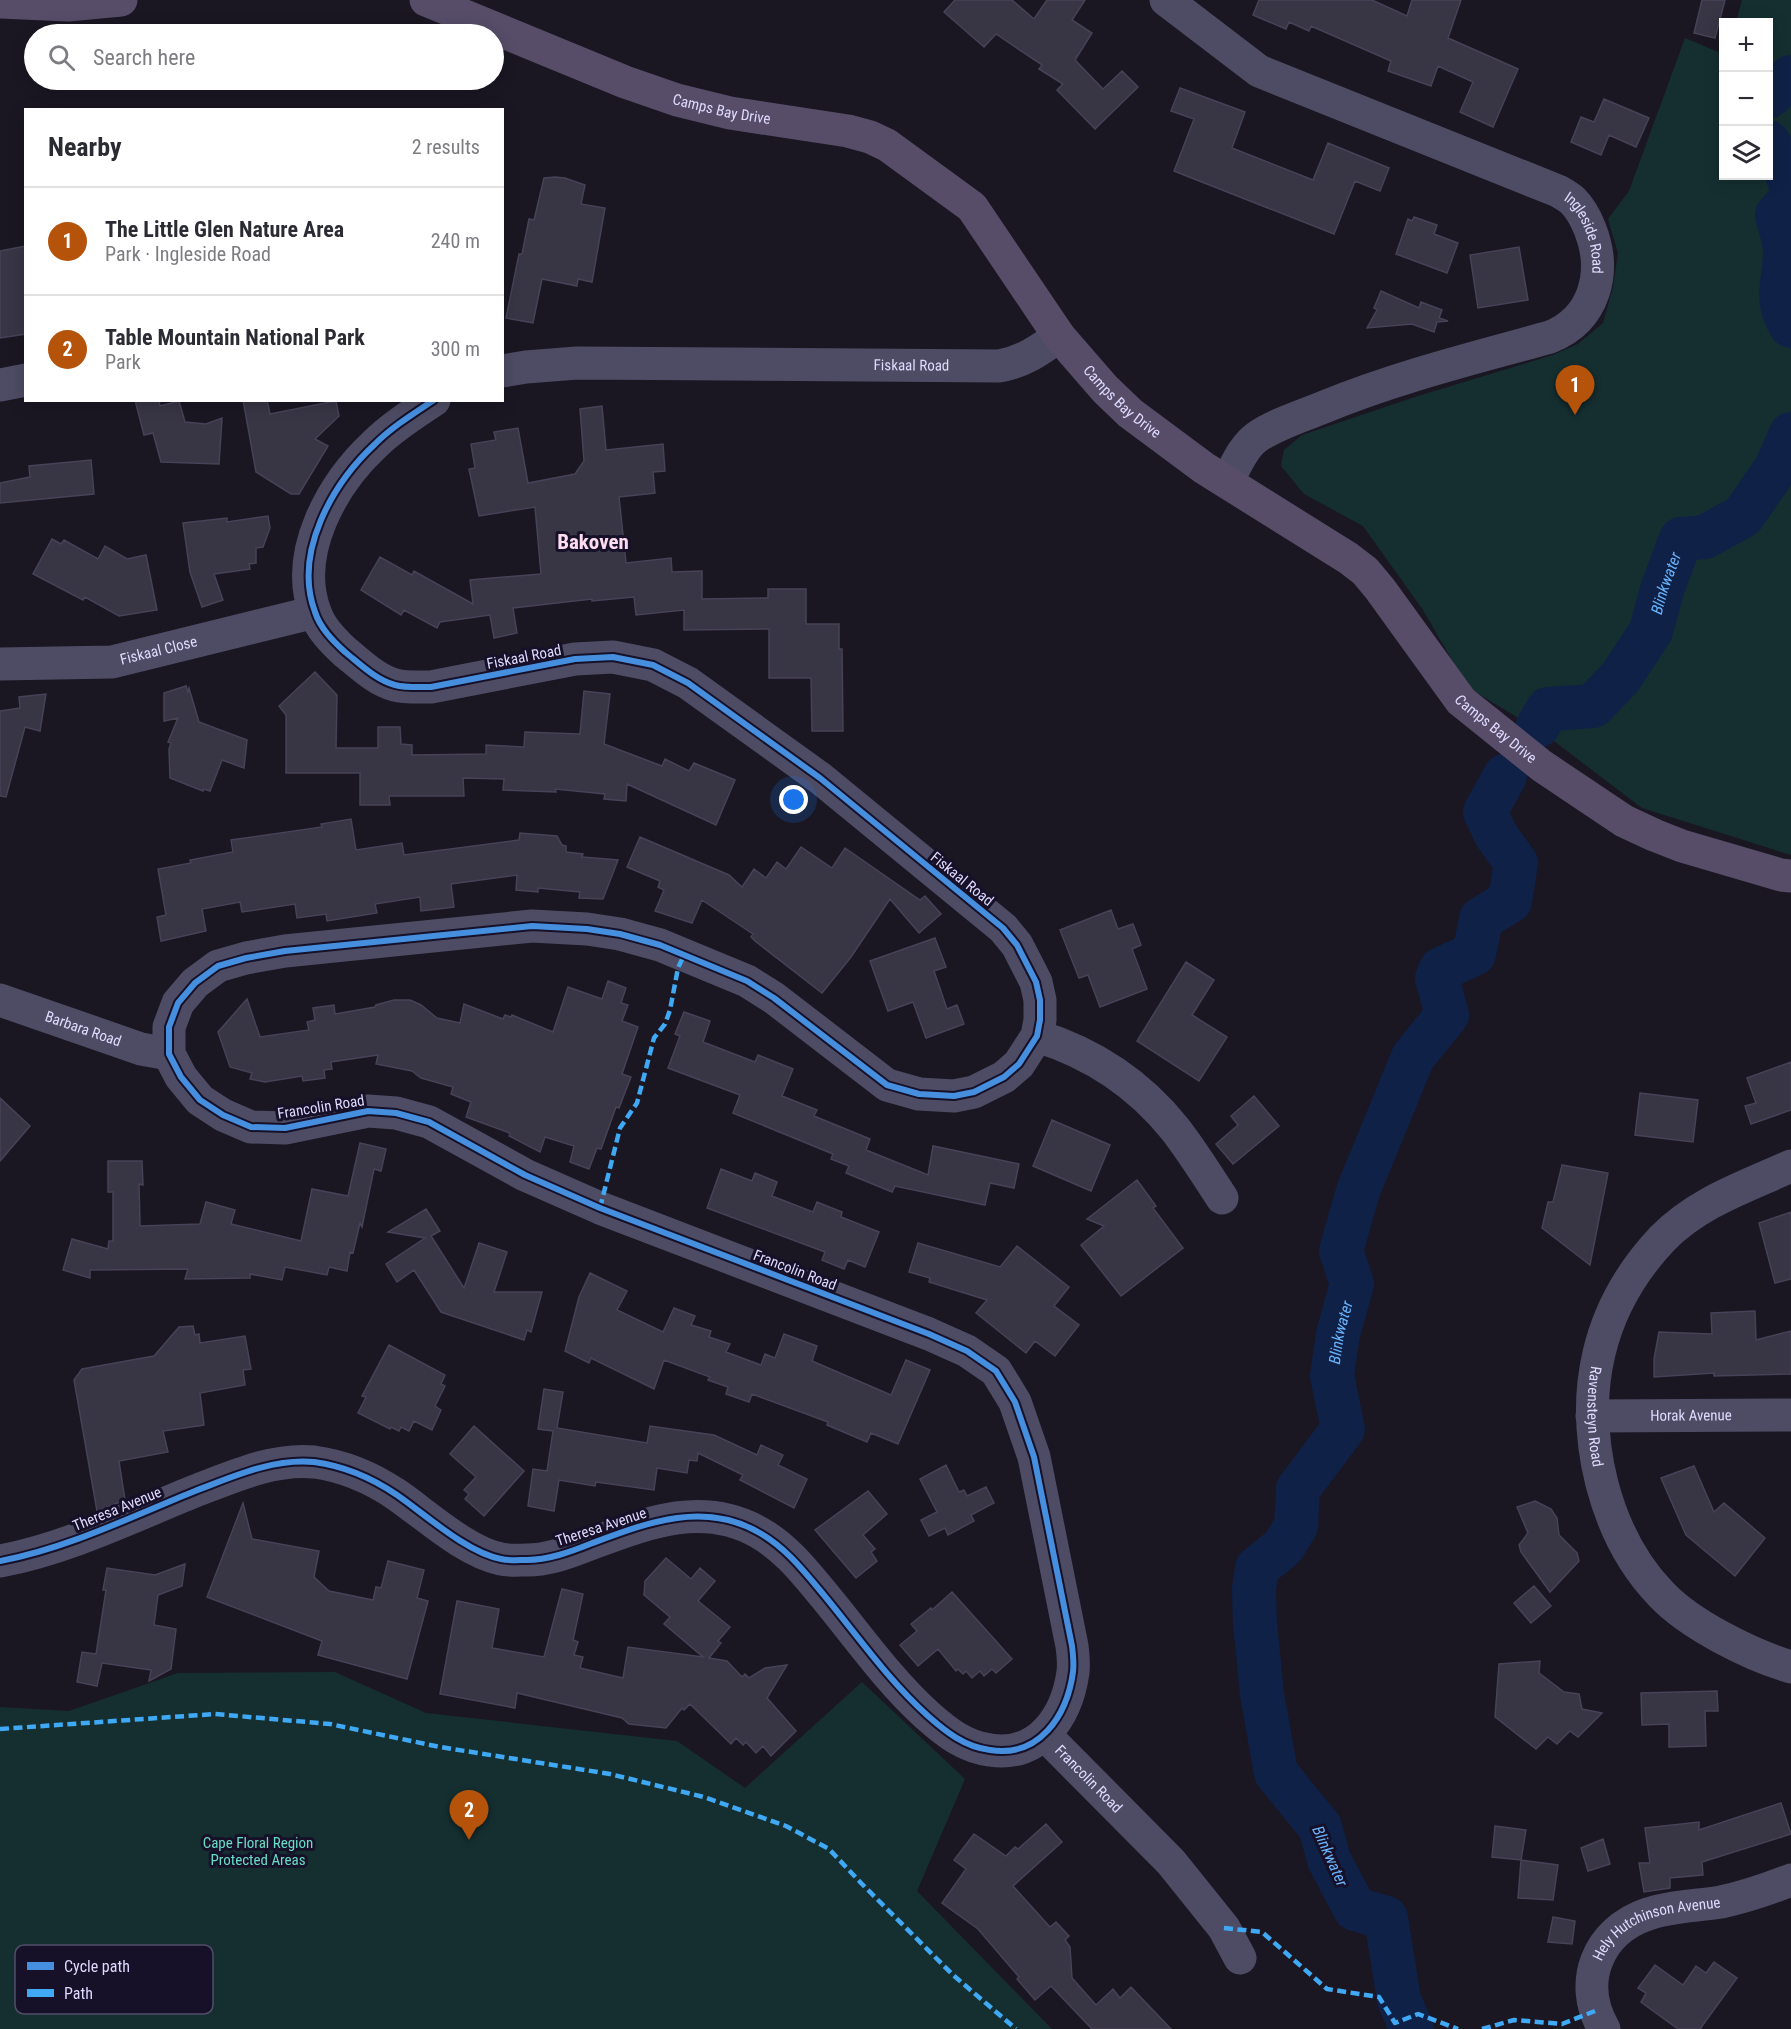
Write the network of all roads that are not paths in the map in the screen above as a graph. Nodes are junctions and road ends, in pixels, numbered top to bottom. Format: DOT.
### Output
graph roads {
  1 [pos="121,0"];
  2 [pos="426,0"];
  3 [pos="1166,0"];
  4 [pos="0,2"];
  5 [pos="484,24"];
  6 [pos="504,32"];
  7 [pos="1059,336"];
  8 [pos="504,371"];
  9 [pos="24,380"];
  10 [pos="0,385"];
  11 [pos="431,402"];
  12 [pos="1227,482"];
  13 [pos="315,612"];
  14 [pos="0,664"];
  15 [pos="1791,876"];
  16 [pos="0,1000"];
  17 [pos="1037,1036"];
  18 [pos="169,1054"];
  19 [pos="1791,1166"];
  20 [pos="1222,1198"];
  21 [pos="1791,1415"];
  22 [pos="1592,1416"];
  23 [pos="0,1561"];
  24 [pos="1791,1667"];
  25 [pos="1045,1735"];
  26 [pos="1791,1880"];
  27 [pos="1240,1958"];
  28 [pos="1604,2029"];
  1 -- 4 [label="main road"];
  2 -- 5 [label="main road, Camps Bay Drive"];
  3 -- 12 [label="street, Ingleside Road"];
  6 -- 7 [label="main road, Camps Bay Drive"];
  7 -- 8 [label="street, Fiskaal Road"];
  7 -- 12 [label="main road, Camps Bay Drive"];
  9 -- 10 [label="street"];
  11 -- 13 [label="street, Fiskaal Road"];
  12 -- 15 [label="main road, Camps Bay Drive"];
  13 -- 14 [label="street, Fiskaal Close"];
  13 -- 17 [label="street, Fiskaal Road"];
  16 -- 18 [label="street, Barbara Road"];
  17 -- 18 [label="street"];
  17 -- 20 [label="street"];
  18 -- 25 [label="street, Francolin Road"];
  19 -- 22 [label="street, Ravensteyn Road"];
  21 -- 22 [label="street, Horak Avenue"];
  22 -- 24 [label="street, Ravensteyn Road"];
  23 -- 25 [label="street, Theresa Avenue"];
  25 -- 27 [label="street, Francolin Road"];
  26 -- 28 [label="street, Hely Hutchinson Avenue"];
}
